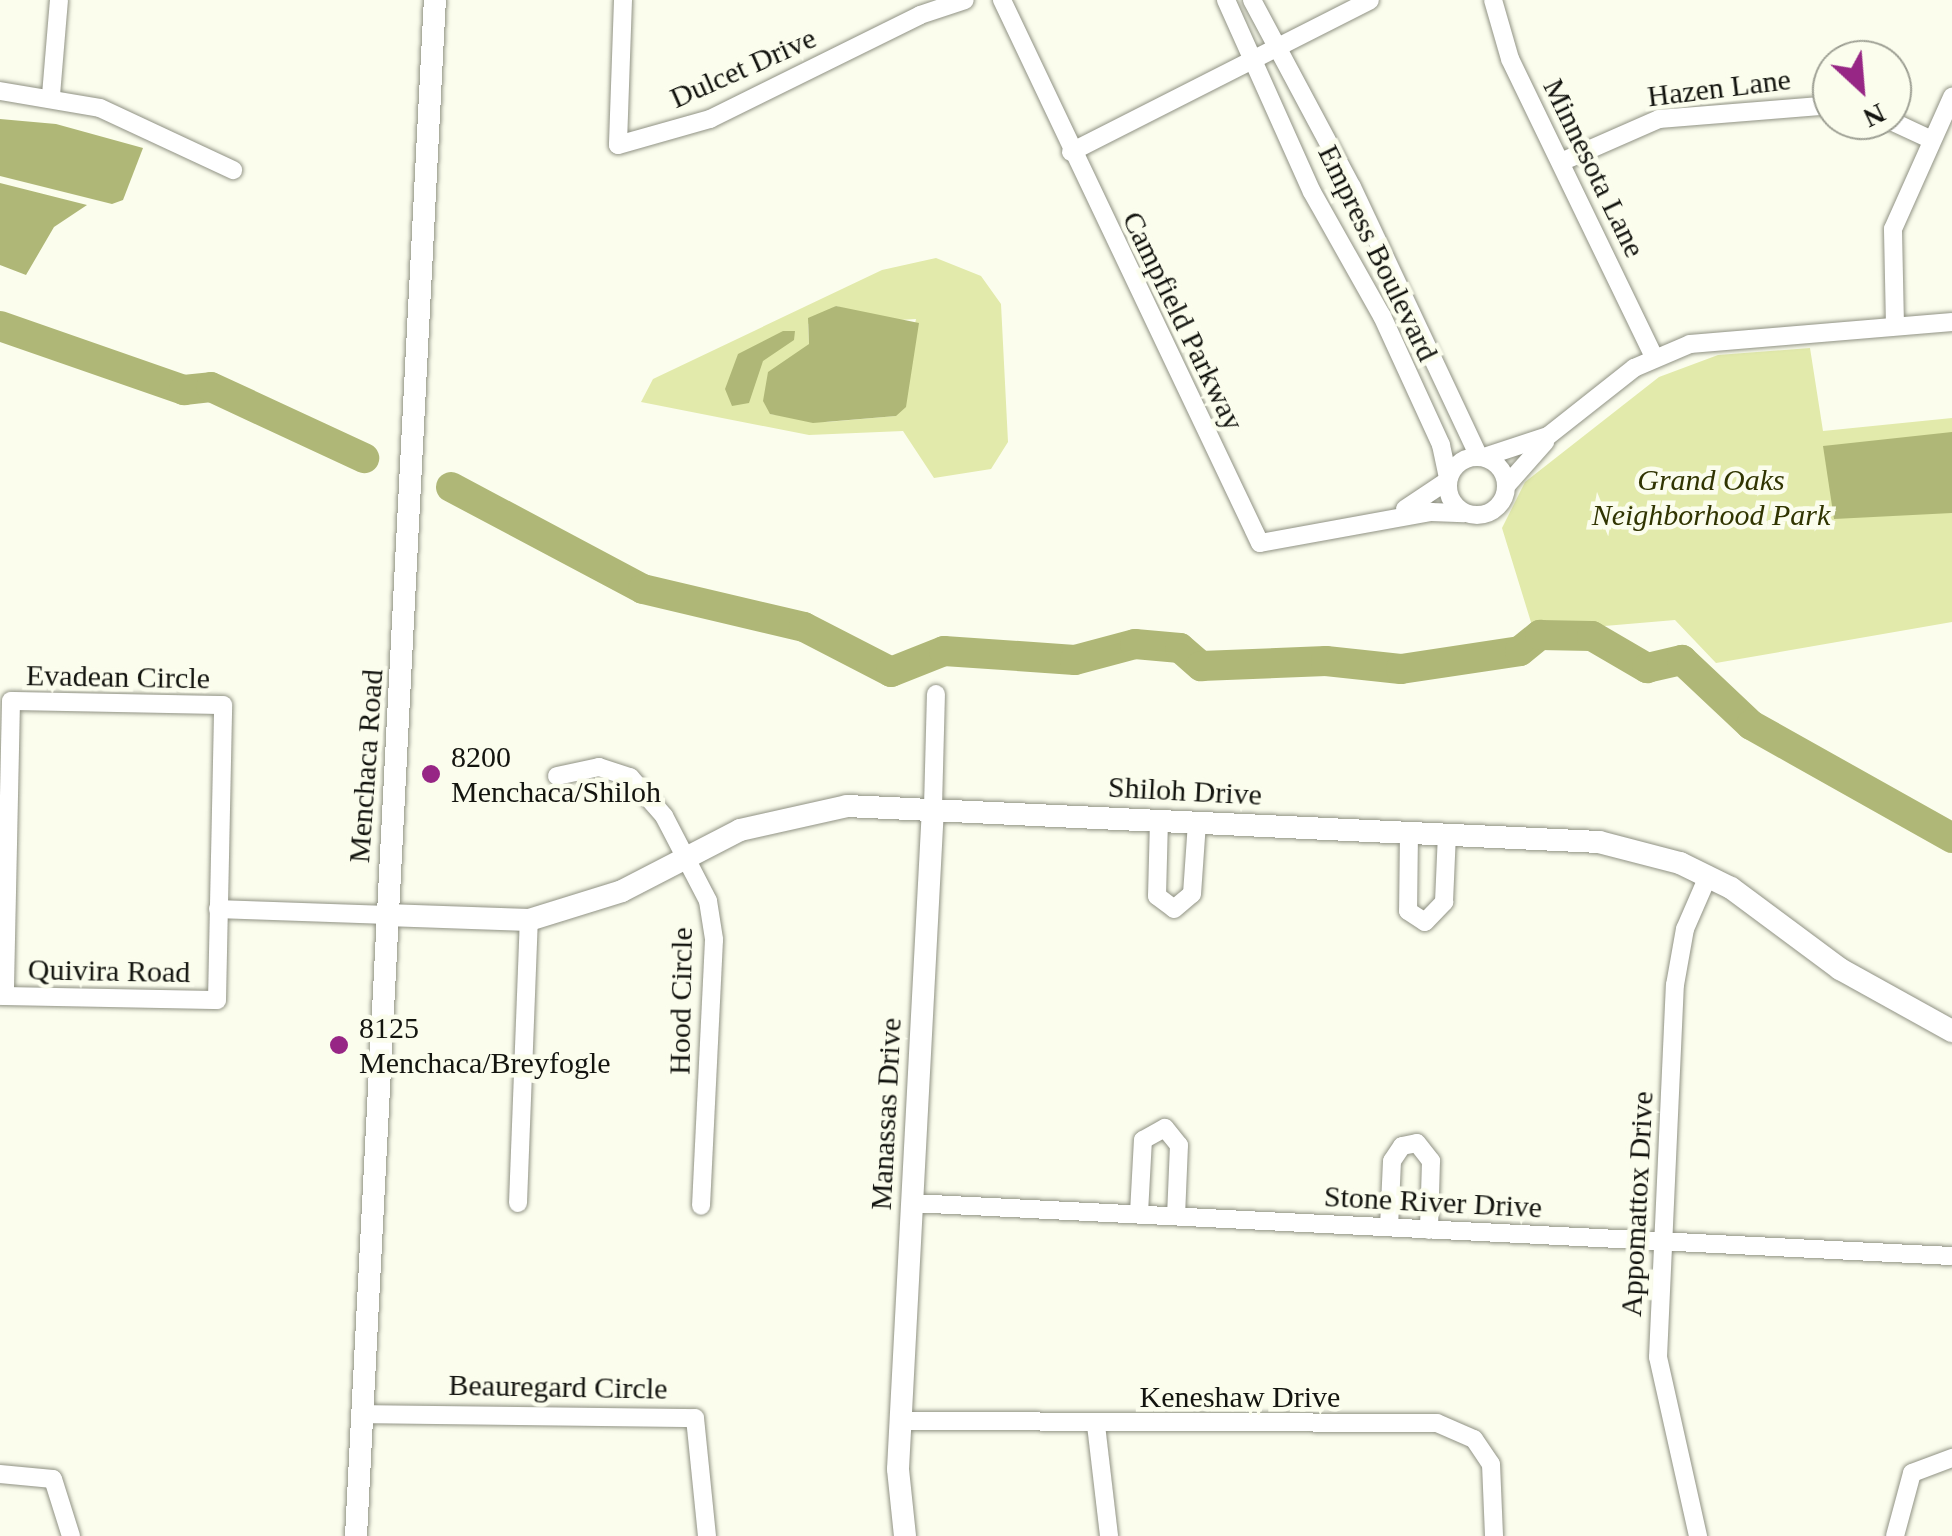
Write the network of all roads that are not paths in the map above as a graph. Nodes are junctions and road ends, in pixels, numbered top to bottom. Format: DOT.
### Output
graph roads {
  1 [pos="58,0"];
  2 [pos="435,0"];
  3 [pos="622,0"];
  4 [pos="965,0"];
  5 [pos="1002,0"];
  6 [pos="1226,0"];
  7 [pos="1252,0"];
  8 [pos="1370,0"];
  9 [pos="1494,0"];
  10 [pos="1274,47"];
  11 [pos="1254,58"];
  12 [pos="0,91"];
  13 [pos="50,95"];
  14 [pos="1952,97"];
  15 [pos="1812,107"];
  16 [pos="1912,131"];
  17 [pos="1932,140"];
  18 [pos="1071,152"];
  19 [pos="1561,162"];
  20 [pos="233,170"];
  21 [pos="1952,322"];
  22 [pos="1895,326"];
  23 [pos="1654,357"];
  24 [pos="1548,436"];
  25 [pos="1481,457"];
  26 [pos="1448,480"];
  27 [pos="1506,486"];
  28 [pos="1464,513"];
  29 [pos="1392,518"];
  30 [pos="936,694"];
  31 [pos="557,776"];
  32 [pos="933,806"];
  33 [pos="1159,820"];
  34 [pos="1197,823"];
  35 [pos="1408,833"];
  36 [pos="1447,834"];
  37 [pos="687,856"];
  38 [pos="1708,876"];
  39 [pos="218,909"];
  40 [pos="386,915"];
  41 [pos="529,920"];
  42 [pos="2,996"];
  43 [pos="217,1000"];
  44 [pos="1952,1032"];
  45 [pos="518,1202"];
  46 [pos="912,1202"];
  47 [pos="701,1206"];
  48 [pos="1139,1213"];
  49 [pos="1176,1216"];
  50 [pos="1389,1227"];
  51 [pos="1429,1230"];
  52 [pos="1662,1242"];
  53 [pos="1952,1256"];
  54 [pos="362,1414"];
  55 [pos="900,1422"];
  56 [pos="1096,1425"];
  57 [pos="1952,1458"];
  58 [pos="0,1474"];
  59 [pos="71,1536"];
  60 [pos="356,1536"];
  61 [pos="707,1536"];
  62 [pos="905,1536"];
  63 [pos="1109,1536"];
  64 [pos="1494,1536"];
  65 [pos="1698,1536"];
  66 [pos="1895,1536"];
  1 -- 13 [label="street"];
  2 -- 40 [label="street, Menchaca Road"];
  3 -- 4 [label="street, Dulcet Drive"];
  5 -- 18 [label="street, Campfield Parkway"];
  6 -- 11 [label="street, Empress Boulevard"];
  7 -- 10 [label="street, Empress Boulevard"];
  8 -- 10 [label="street"];
  9 -- 19 [label="street, Minnesota Lane"];
  10 -- 11 [label="street"];
  10 -- 25 [label="street, Empress Boulevard"];
  11 -- 18 [label="street"];
  11 -- 26 [label="street, Empress Boulevard"];
  12 -- 13 [label="street"];
  13 -- 20 [label="street"];
  14 -- 17 [label="street"];
  15 -- 19 [label="street, Hazen Lane"];
  16 -- 17 [label="street"];
  17 -- 22 [label="street"];
  18 -- 29 [label="street, Campfield Parkway"];
  19 -- 23 [label="street, Minnesota Lane"];
  21 -- 22 [label="street"];
  22 -- 23 [label="street"];
  23 -- 24 [label="street"];
  24 -- 25 [label="street"];
  24 -- 27 [label="street"];
  25 -- 26 [label="street"];
  25 -- 27 [label="street"];
  26 -- 28 [label="street"];
  26 -- 29 [label="street, Campfield Parkway"];
  27 -- 28 [label="street"];
  28 -- 29 [label="street, Campfield Parkway"];
  30 -- 32 [label="street, Manassas Drive"];
  31 -- 37 [label="street, Hood Circle"];
  32 -- 33 [label="street, Shiloh Drive"];
  32 -- 37 [label="street, Shiloh Drive"];
  32 -- 46 [label="street, Manassas Drive"];
  33 -- 34 [label="street, Shiloh Drive"];
  33 -- 34 [label="street"];
  34 -- 35 [label="street, Shiloh Drive"];
  35 -- 36 [label="street, Shiloh Drive"];
  35 -- 36 [label="street"];
  36 -- 38 [label="street, Shiloh Drive"];
  37 -- 41 [label="street, Shiloh Drive"];
  37 -- 47 [label="street, Hood Circle"];
  38 -- 44 [label="street, Shiloh Drive"];
  38 -- 52 [label="street, Appomattox Drive"];
  39 -- 40 [label="street"];
  39 -- 42 [label="street, Evadean Circle"];
  39 -- 43 [label="street, Evadean Circle"];
  40 -- 41 [label="street, Shiloh Drive"];
  40 -- 54 [label="street, Menchaca Road"];
  41 -- 45 [label="street"];
  42 -- 43 [label="street, Quivira Road"];
  46 -- 48 [label="street, Stone River Drive"];
  46 -- 55 [label="street, Manassas Drive"];
  48 -- 49 [label="street, Stone River Drive"];
  48 -- 49 [label="street"];
  49 -- 50 [label="street, Stone River Drive"];
  50 -- 51 [label="street, Stone River Drive"];
  50 -- 51 [label="street"];
  51 -- 52 [label="street, Stone River Drive"];
  52 -- 53 [label="street, Stone River Drive"];
  52 -- 65 [label="street, Appomattox Drive"];
  54 -- 60 [label="street, Menchaca Road"];
  54 -- 61 [label="street, Beauregard Circle"];
  55 -- 56 [label="street, Keneshaw Drive"];
  55 -- 62 [label="street, Manassas Drive"];
  56 -- 63 [label="street"];
  56 -- 64 [label="street, Keneshaw Drive"];
  57 -- 66 [label="street"];
  58 -- 59 [label="street"];
}
